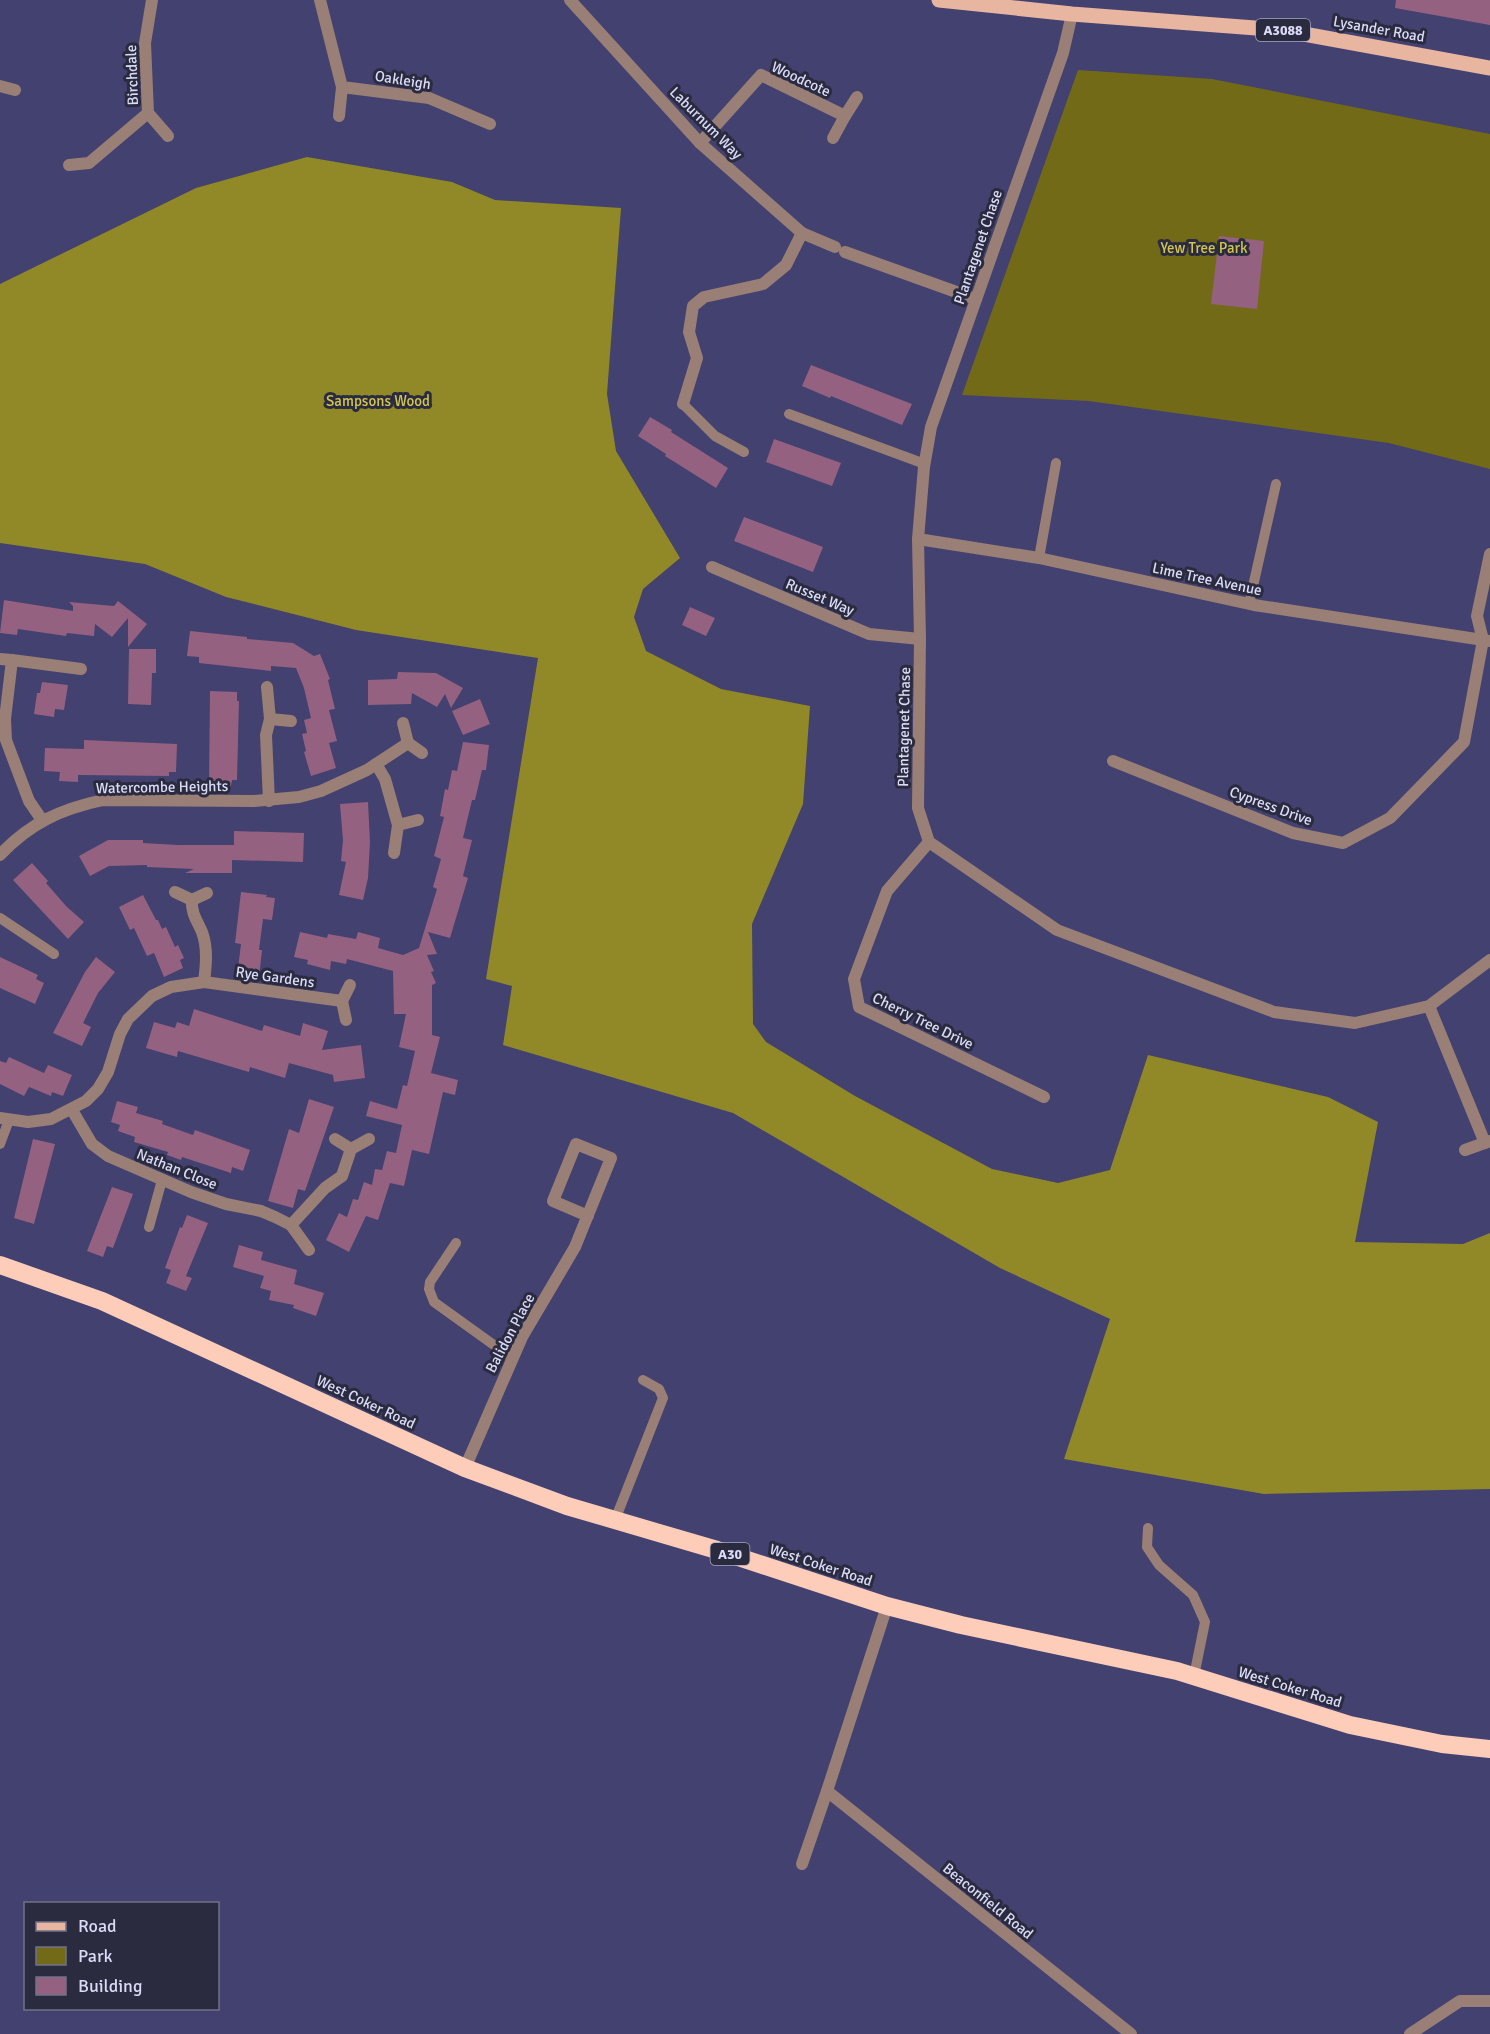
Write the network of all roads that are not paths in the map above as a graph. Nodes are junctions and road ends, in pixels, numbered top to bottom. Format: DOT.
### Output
graph roads {
  1 [pos="152,0"];
  2 [pos="320,0"];
  3 [pos="570,0"];
  4 [pos="939,0"];
  5 [pos="1072,14"];
  6 [pos="1490,68"];
  7 [pos="0,86"];
  8 [pos="342,87"];
  9 [pos="15,90"];
  10 [pos="857,98"];
  11 [pos="148,113"];
  12 [pos="339,116"];
  13 [pos="844,116"];
  14 [pos="490,124"];
  15 [pos="168,136"];
  16 [pos="833,138"];
  17 [pos="700,143"];
  18 [pos="69,165"];
  19 [pos="802,233"];
  20 [pos="976,299"];
  21 [pos="683,404"];
  22 [pos="789,414"];
  23 [pos="744,452"];
  24 [pos="1056,463"];
  25 [pos="925,464"];
  26 [pos="1276,484"];
  27 [pos="918,539"];
  28 [pos="1490,554"];
  29 [pos="1039,558"];
  30 [pos="712,567"];
  31 [pos="1249,604"];
  32 [pos="920,639"];
  33 [pos="1486,641"];
  34 [pos="6,659"];
  35 [pos="81,669"];
  36 [pos="267,687"];
  37 [pos="270,720"];
  38 [pos="291,721"];
  39 [pos="403,723"];
  40 [pos="408,743"];
  41 [pos="422,753"];
  42 [pos="1113,761"];
  43 [pos="376,764"];
  44 [pos="269,801"];
  45 [pos="42,819"];
  46 [pos="418,820"];
  47 [pos="398,825"];
  48 [pos="929,842"];
  49 [pos="394,853"];
  50 [pos="0,855"];
  51 [pos="175,892"];
  52 [pos="207,893"];
  53 [pos="192,900"];
  54 [pos="0,918"];
  55 [pos="54,954"];
  56 [pos="1490,960"];
  57 [pos="204,982"];
  58 [pos="350,985"];
  59 [pos="342,1001"];
  60 [pos="1429,1006"];
  61 [pos="346,1020"];
  62 [pos="1044,1097"];
  63 [pos="72,1110"];
  64 [pos="4,1119"];
  65 [pos="335,1139"];
  66 [pos="369,1139"];
  67 [pos="1487,1142"];
  68 [pos="0,1143"];
  69 [pos="351,1149"];
  70 [pos="1465,1150"];
  71 [pos="162,1180"];
  72 [pos="588,1216"];
  73 [pos="291,1225"];
  74 [pos="149,1227"];
  75 [pos="456,1243"];
  76 [pos="309,1250"];
  77 [pos="0,1264"];
  78 [pos="512,1358"];
  79 [pos="643,1380"];
  80 [pos="465,1468"];
  81 [pos="615,1520"];
  82 [pos="1148,1528"];
  83 [pos="886,1606"];
  84 [pos="1194,1677"];
  85 [pos="1490,1749"];
  86 [pos="827,1791"];
  87 [pos="802,1864"];
  88 [pos="1490,2001"];
  89 [pos="1131,2034"];
  90 [pos="1410,2034"];
  1 -- 11 [label="street, Birchdale"];
  2 -- 8 [label="street"];
  3 -- 17 [label="street, Laburnum Way"];
  4 -- 5 [label="main road, Lysander Road / A3088"];
  5 -- 6 [label="main road, Lysander Road / A3088"];
  5 -- 20 [label="street, Plantagenet Chase"];
  7 -- 9 [label="street"];
  8 -- 12 [label="street"];
  8 -- 14 [label="street, Oakleigh"];
  10 -- 13 [label="street"];
  11 -- 15 [label="street, Birchdale"];
  11 -- 18 [label="street, Birchdale"];
  13 -- 16 [label="street"];
  13 -- 17 [label="street, Woodcote"];
  17 -- 19 [label="street, Laburnum Way"];
  19 -- 20 [label="street, Laburnum Way"];
  19 -- 21 [label="street"];
  20 -- 25 [label="street, Plantagenet Chase"];
  21 -- 23 [label="lane"];
  22 -- 25 [label="lane"];
  24 -- 29 [label="lane"];
  25 -- 27 [label="street, Plantagenet Chase"];
  26 -- 31 [label="lane"];
  27 -- 29 [label="street, Lime Tree Avenue"];
  27 -- 32 [label="street, Plantagenet Chase"];
  28 -- 33 [label="street"];
  29 -- 31 [label="street, Lime Tree Avenue"];
  30 -- 32 [label="street, Russet Way"];
  31 -- 33 [label="street, Lime Tree Avenue"];
  32 -- 48 [label="street, Plantagenet Chase"];
  33 -- 42 [label="street, Cypress Drive"];
  34 -- 35 [label="street"];
  34 -- 45 [label="street"];
  36 -- 37 [label="street"];
  37 -- 38 [label="street"];
  37 -- 44 [label="street"];
  39 -- 40 [label="street"];
  40 -- 41 [label="street"];
  40 -- 43 [label="street, Watercombe Heights"];
  43 -- 44 [label="street, Watercombe Heights"];
  43 -- 47 [label="street"];
  44 -- 45 [label="street, Watercombe Heights"];
  45 -- 50 [label="street, Watercombe Heights"];
  46 -- 47 [label="street"];
  47 -- 49 [label="street"];
  48 -- 60 [label="street"];
  48 -- 62 [label="street, Cherry Tree Drive"];
  51 -- 53 [label="street"];
  52 -- 53 [label="street"];
  53 -- 57 [label="street"];
  54 -- 55 [label="lane"];
  56 -- 60 [label="street"];
  57 -- 59 [label="street, Rye Gardens"];
  57 -- 63 [label="street, Rye Gardens"];
  58 -- 59 [label="street"];
  59 -- 61 [label="street"];
  60 -- 67 [label="street"];
  63 -- 64 [label="street, Rye Gardens"];
  63 -- 71 [label="street, Nathan Close"];
  64 -- 68 [label="lane"];
  65 -- 69 [label="street"];
  66 -- 69 [label="street"];
  67 -- 70 [label="street"];
  69 -- 73 [label="street"];
  71 -- 73 [label="street, Nathan Close"];
  71 -- 74 [label="lane"];
  72 -- 72 [label="street, Balidon Place"];
  72 -- 78 [label="street, Balidon Place"];
  73 -- 76 [label="street, Nathan Close"];
  75 -- 78 [label="lane"];
  77 -- 80 [label="highway, West Coker Road / A30"];
  78 -- 80 [label="street, Balidon Place"];
  79 -- 81 [label="lane"];
  80 -- 81 [label="highway, West Coker Road / A30"];
  81 -- 83 [label="highway, West Coker Road / A30"];
  82 -- 84 [label="lane"];
  83 -- 84 [label="highway, West Coker Road / A30"];
  83 -- 86 [label="street"];
  84 -- 85 [label="highway, West Coker Road / A30"];
  86 -- 87 [label="street"];
  86 -- 89 [label="street, Beaconfield Road"];
  88 -- 90 [label="street"];
}
